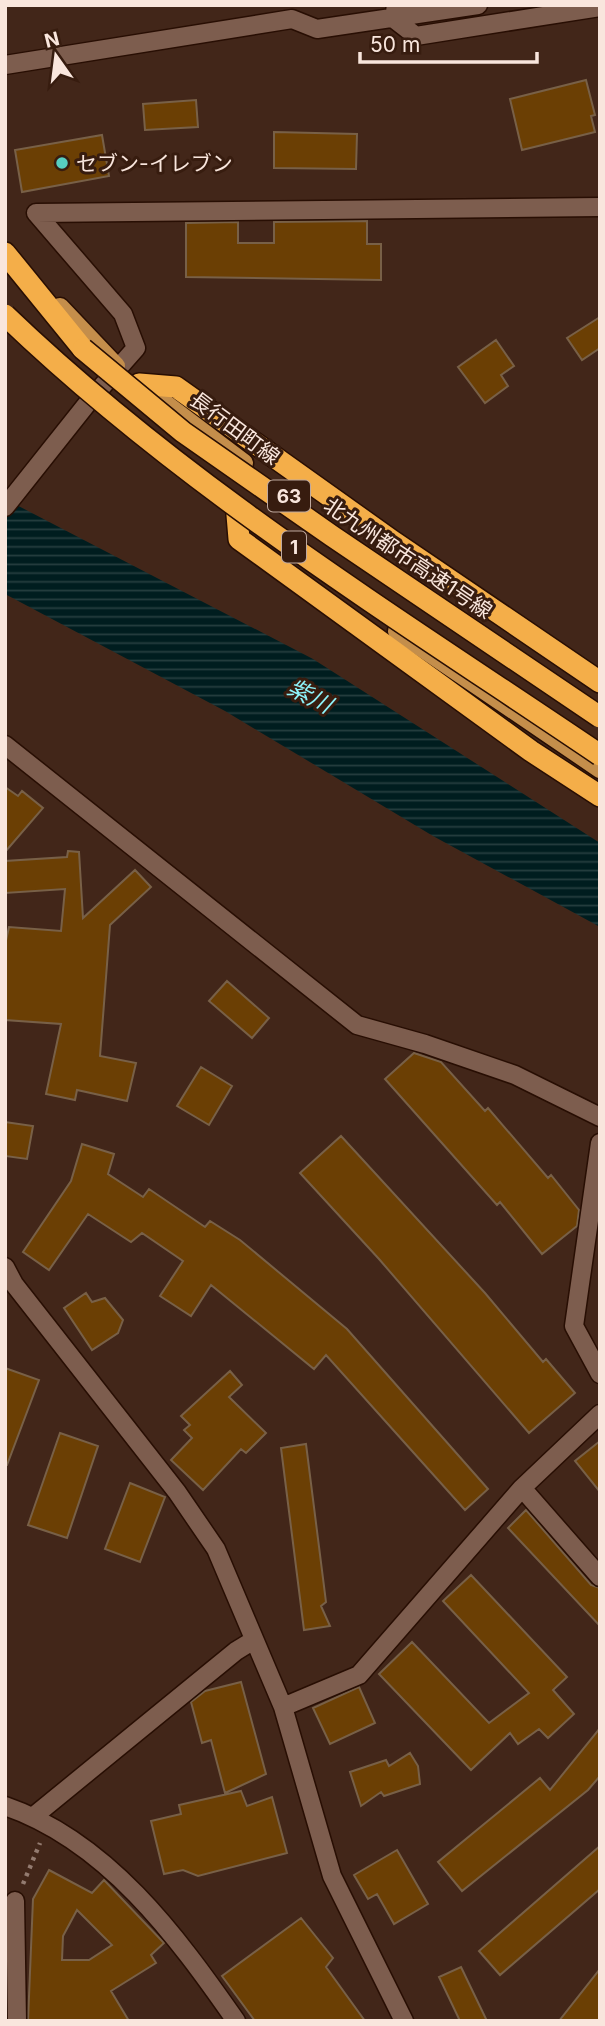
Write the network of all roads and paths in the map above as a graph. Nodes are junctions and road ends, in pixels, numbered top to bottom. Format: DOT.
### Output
graph roads {
  1 [pos="478,5"];
  2 [pos="600,7"];
  3 [pos="290,12"];
  4 [pos="395,12"];
  5 [pos="5,65"];
  6 [pos="600,207"];
  7 [pos="5,251"];
  8 [pos="5,267"];
  9 [pos="5,315"];
  10 [pos="5,326"];
  11 [pos="83,349"];
  12 [pos="118,368"];
  13 [pos="139,384"];
  14 [pos="90,400"];
  15 [pos="5,507"];
  16 [pos="237,515"];
  17 [pos="600,682"];
  18 [pos="600,710"];
  19 [pos="600,717"];
  20 [pos="5,745"];
  21 [pos="600,755"];
  22 [pos="600,769"];
  23 [pos="600,796"];
  24 [pos="600,1117"];
  25 [pos="600,1143"];
  26 [pos="5,1267"];
  27 [pos="600,1374"];
  28 [pos="600,1414"];
  29 [pos="522,1488"];
  30 [pos="600,1577"];
  31 [pos="254,1640"];
  32 [pos="283,1707"];
  33 [pos="5,1806"];
  34 [pos="41,1820"];
  35 [pos="15,1900"];
  36 [pos="17,2021"];
  37 [pos="236,2021"];
  38 [pos="404,2021"];
  1 -- 4 [label="street"];
  2 -- 4 [label="street"];
  3 -- 4 [label="street"];
  3 -- 5 [label="street"];
  6 -- 12 [label="street"];
  7 -- 11 [label="highway"];
  7 -- 12 [label="main road, 長行田町線 / 63"];
  8 -- 11 [label="highway, 北九州都市高速1号線 / 1"];
  9 -- 21 [label="highway, 1, bridge"];
  10 -- 14 [label="main road, 63"];
  11 -- 19 [label="highway, 北九州都市高速1号線 / 1, bridge"];
  12 -- 13 [label="main road, 長行田町線 / 63"];
  12 -- 14 [label="street"];
  13 -- 17 [label="highway"];
  13 -- 18 [label="main road, 長行田町線 / 63"];
  14 -- 15 [label="street"];
  14 -- 16 [label="main road, 63"];
  16 -- 22 [label="main road, 63"];
  16 -- 23 [label="highway"];
  20 -- 24 [label="street"];
  25 -- 27 [label="street"];
  26 -- 31 [label="street"];
  28 -- 29 [label="street"];
  29 -- 30 [label="street"];
  29 -- 32 [label="street"];
  31 -- 32 [label="street"];
  31 -- 34 [label="street"];
  32 -- 38 [label="street"];
  33 -- 34 [label="street"];
  34 -- 35 [label="path"];
  34 -- 37 [label="street"];
  35 -- 36 [label="street"];
}
